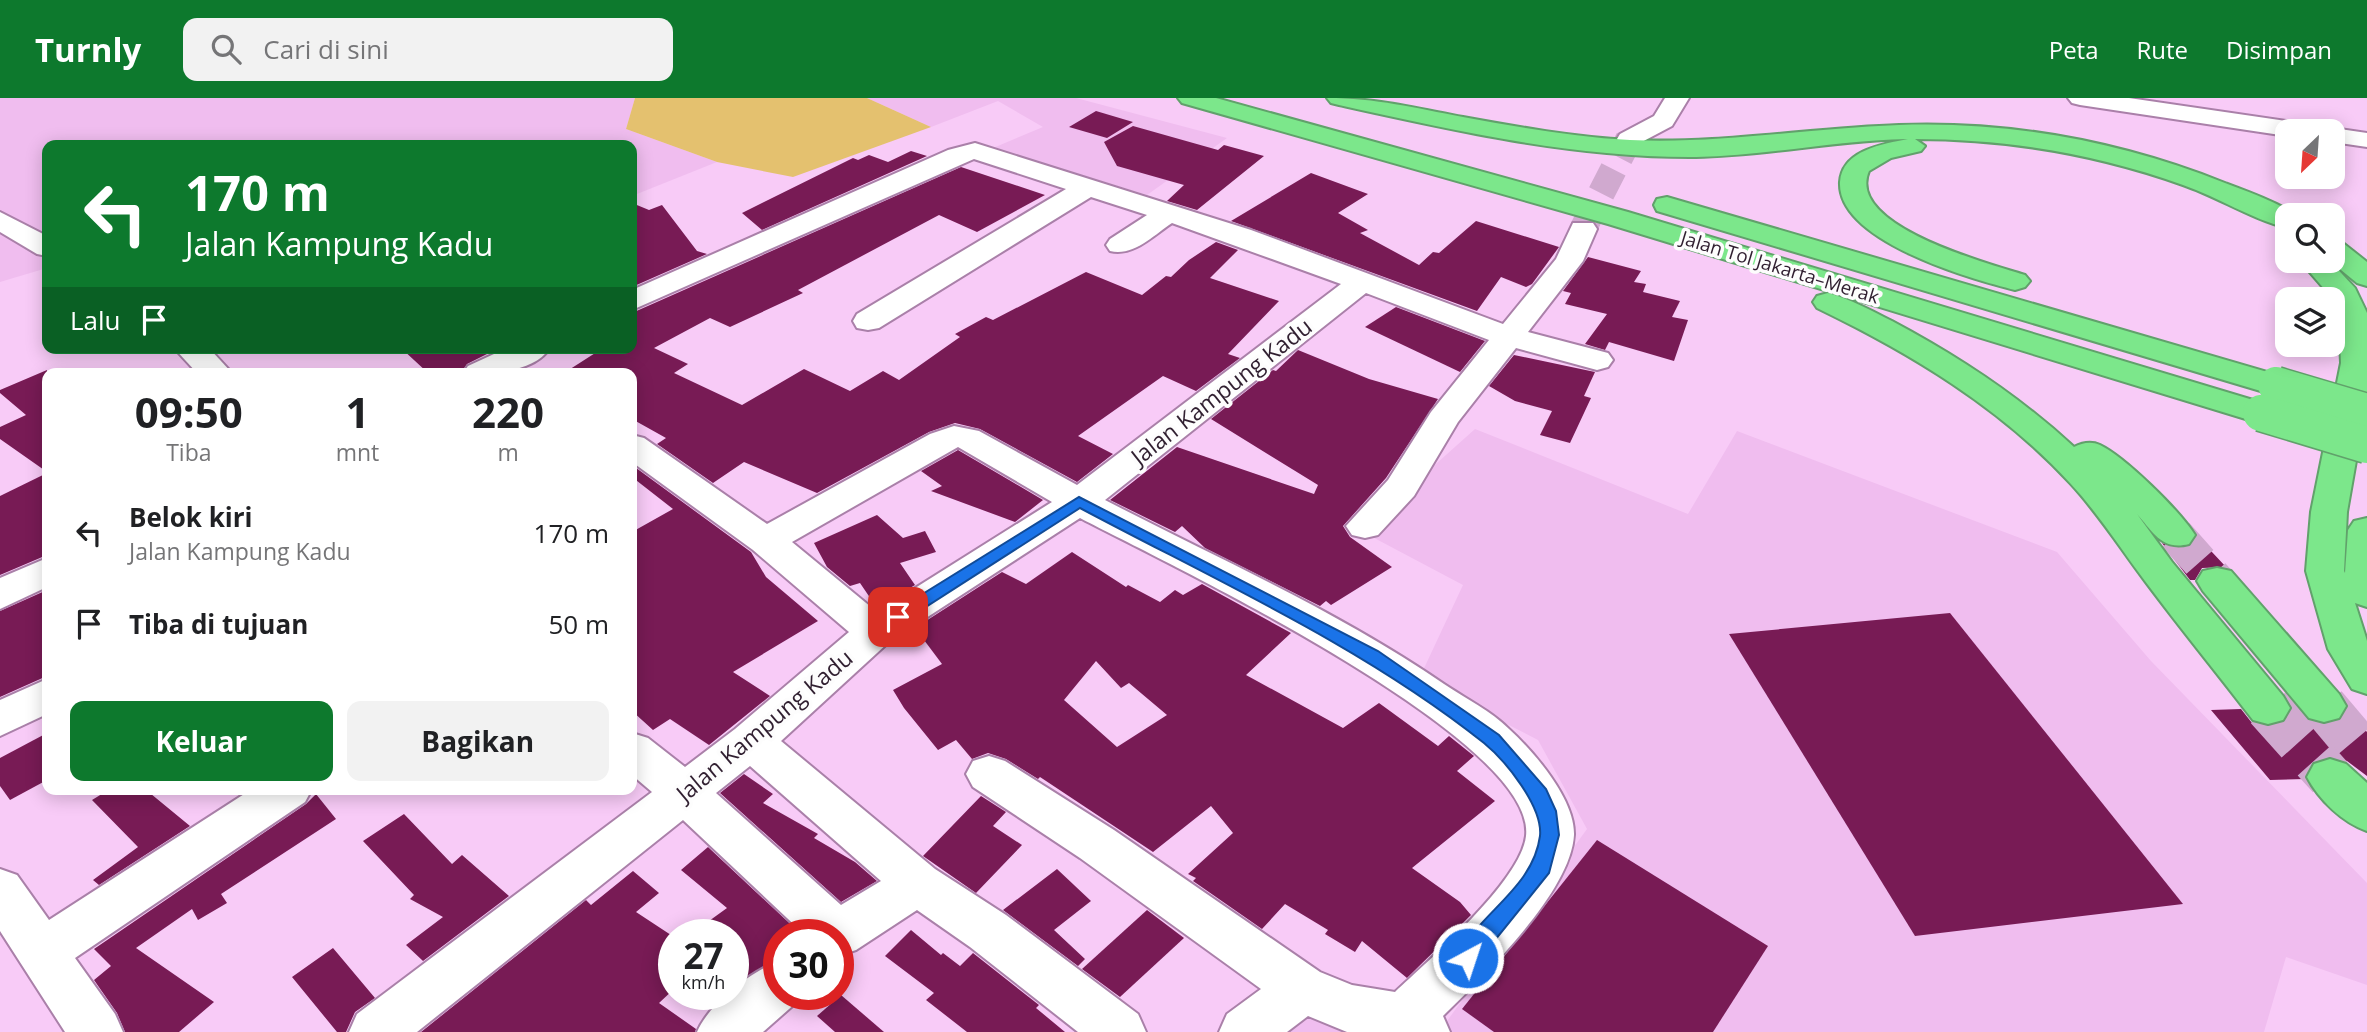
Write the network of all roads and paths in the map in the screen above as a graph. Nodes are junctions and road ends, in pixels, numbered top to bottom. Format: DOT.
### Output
graph roads {
  1 [pos="1190,98"];
  2 [pos="1277,98"];
  3 [pos="1339,98"];
  4 [pos="1649,99"];
  5 [pos="2091,99"];
  6 [pos="1675,101"];
  7 [pos="2275,126"];
  8 [pos="2345,137"];
  9 [pos="1629,139"];
  10 [pos="2367,140"];
  11 [pos="1088,187"];
  12 [pos="1168,212"];
  13 [pos="2275,214"];
  14 [pos="1618,218"];
  15 [pos="0,220"];
  16 [pos="1583,229"];
  17 [pos="2275,233"];
  18 [pos="42,245"];
  19 [pos="1121,245"];
  20 [pos="2345,259"];
  21 [pos="2325,273"];
  22 [pos="2367,277"];
  23 [pos="1363,281"];
  24 [pos="637,299"];
  25 [pos="868,321"];
  26 [pos="1509,337"];
  27 [pos="196,354"];
  28 [pos="1597,360"];
  29 [pos="211,368"];
  30 [pos="2271,386"];
  31 [pos="1983,388"];
  32 [pos="2367,388"];
  33 [pos="2367,412"];
  34 [pos="2367,445"];
  35 [pos="637,450"];
  36 [pos="1079,502"];
  37 [pos="1365,526"];
  38 [pos="2367,530"];
  39 [pos="2176,535"];
  40 [pos="766,541"];
  41 [pos="42,574"];
  42 [pos="2217,581"];
  43 [pos="2367,593"];
  44 [pos="0,595"];
  45 [pos="876,632"];
  46 [pos="2367,678"];
  47 [pos="42,698"];
  48 [pos="2324,706"];
  49 [pos="2268,708"];
  50 [pos="0,719"];
  51 [pos="751,741"];
  52 [pos="637,754"];
  53 [pos="989,774"];
  54 [pos="2330,777"];
  55 [pos="684,792"];
  56 [pos="280,795"];
  57 [pos="2367,812"];
  58 [pos="918,884"];
  59 [pos="0,890"];
  60 [pos="822,919"];
  61 [pos="854,924"];
  62 [pos="43,951"];
  63 [pos="1302,989"];
  64 [pos="763,999"];
  65 [pos="1414,1025"];
  66 [pos="96,1032"];
  67 [pos="376,1032"];
  68 [pos="724,1032"];
  69 [pos="1119,1032"];
  70 [pos="1246,1032"];
  1 -- 14 [label="highway, Jalan Tol Jakarta–Merak"];
  2 -- 30 [label="highway, Jalan Tol Jakarta–Merak"];
  3 -- 13 [label="highway"];
  4 -- 6 [label="street"];
  5 -- 7 [label="street"];
  6 -- 9 [label="street"];
  8 -- 10 [label="street"];
  11 -- 12 [label="street"];
  11 -- 24 [label="street"];
  11 -- 25 [label="street"];
  12 -- 19 [label="street"];
  12 -- 23 [label="street"];
  14 -- 30 [label="highway, Jalan Tol Jakarta–Merak"];
  14 -- 31 [label="highway"];
  15 -- 18 [label="street"];
  16 -- 26 [label="street"];
  17 -- 30 [label="highway"];
  20 -- 22 [label="highway"];
  21 -- 46 [label="highway"];
  23 -- 26 [label="street"];
  23 -- 36 [label="street, Jalan Kampung Kadu"];
  26 -- 28 [label="street"];
  26 -- 37 [label="street"];
  27 -- 29 [label="street"];
  30 -- 32 [label="highway"];
  30 -- 33 [label="highway, Jalan Tol Jakarta–Merak, bridge"];
  30 -- 34 [label="highway, Jalan Tol Jakarta–Merak, bridge"];
  31 -- 39 [label="highway"];
  31 -- 49 [label="highway"];
  35 -- 40 [label="street"];
  36 -- 40 [label="street"];
  36 -- 45 [label="street, Jalan Kampung Kadu"];
  36 -- 65 [label="street"];
  38 -- 43 [label="highway"];
  40 -- 45 [label="street"];
  41 -- 44 [label="street"];
  42 -- 48 [label="highway"];
  45 -- 51 [label="street, Jalan Kampung Kadu"];
  47 -- 50 [label="street"];
  51 -- 55 [label="street, Jalan Kampung Kadu"];
  51 -- 58 [label="street"];
  52 -- 55 [label="street"];
  53 -- 63 [label="street"];
  54 -- 57 [label="highway"];
  55 -- 60 [label="street"];
  55 -- 67 [label="street, Jalan Kampung Kadu"];
  56 -- 62 [label="street"];
  58 -- 61 [label="street"];
  58 -- 69 [label="street"];
  59 -- 62 [label="street"];
  62 -- 66 [label="street"];
  63 -- 65 [label="street"];
  63 -- 70 [label="street"];
  64 -- 68 [label="street"];
}
